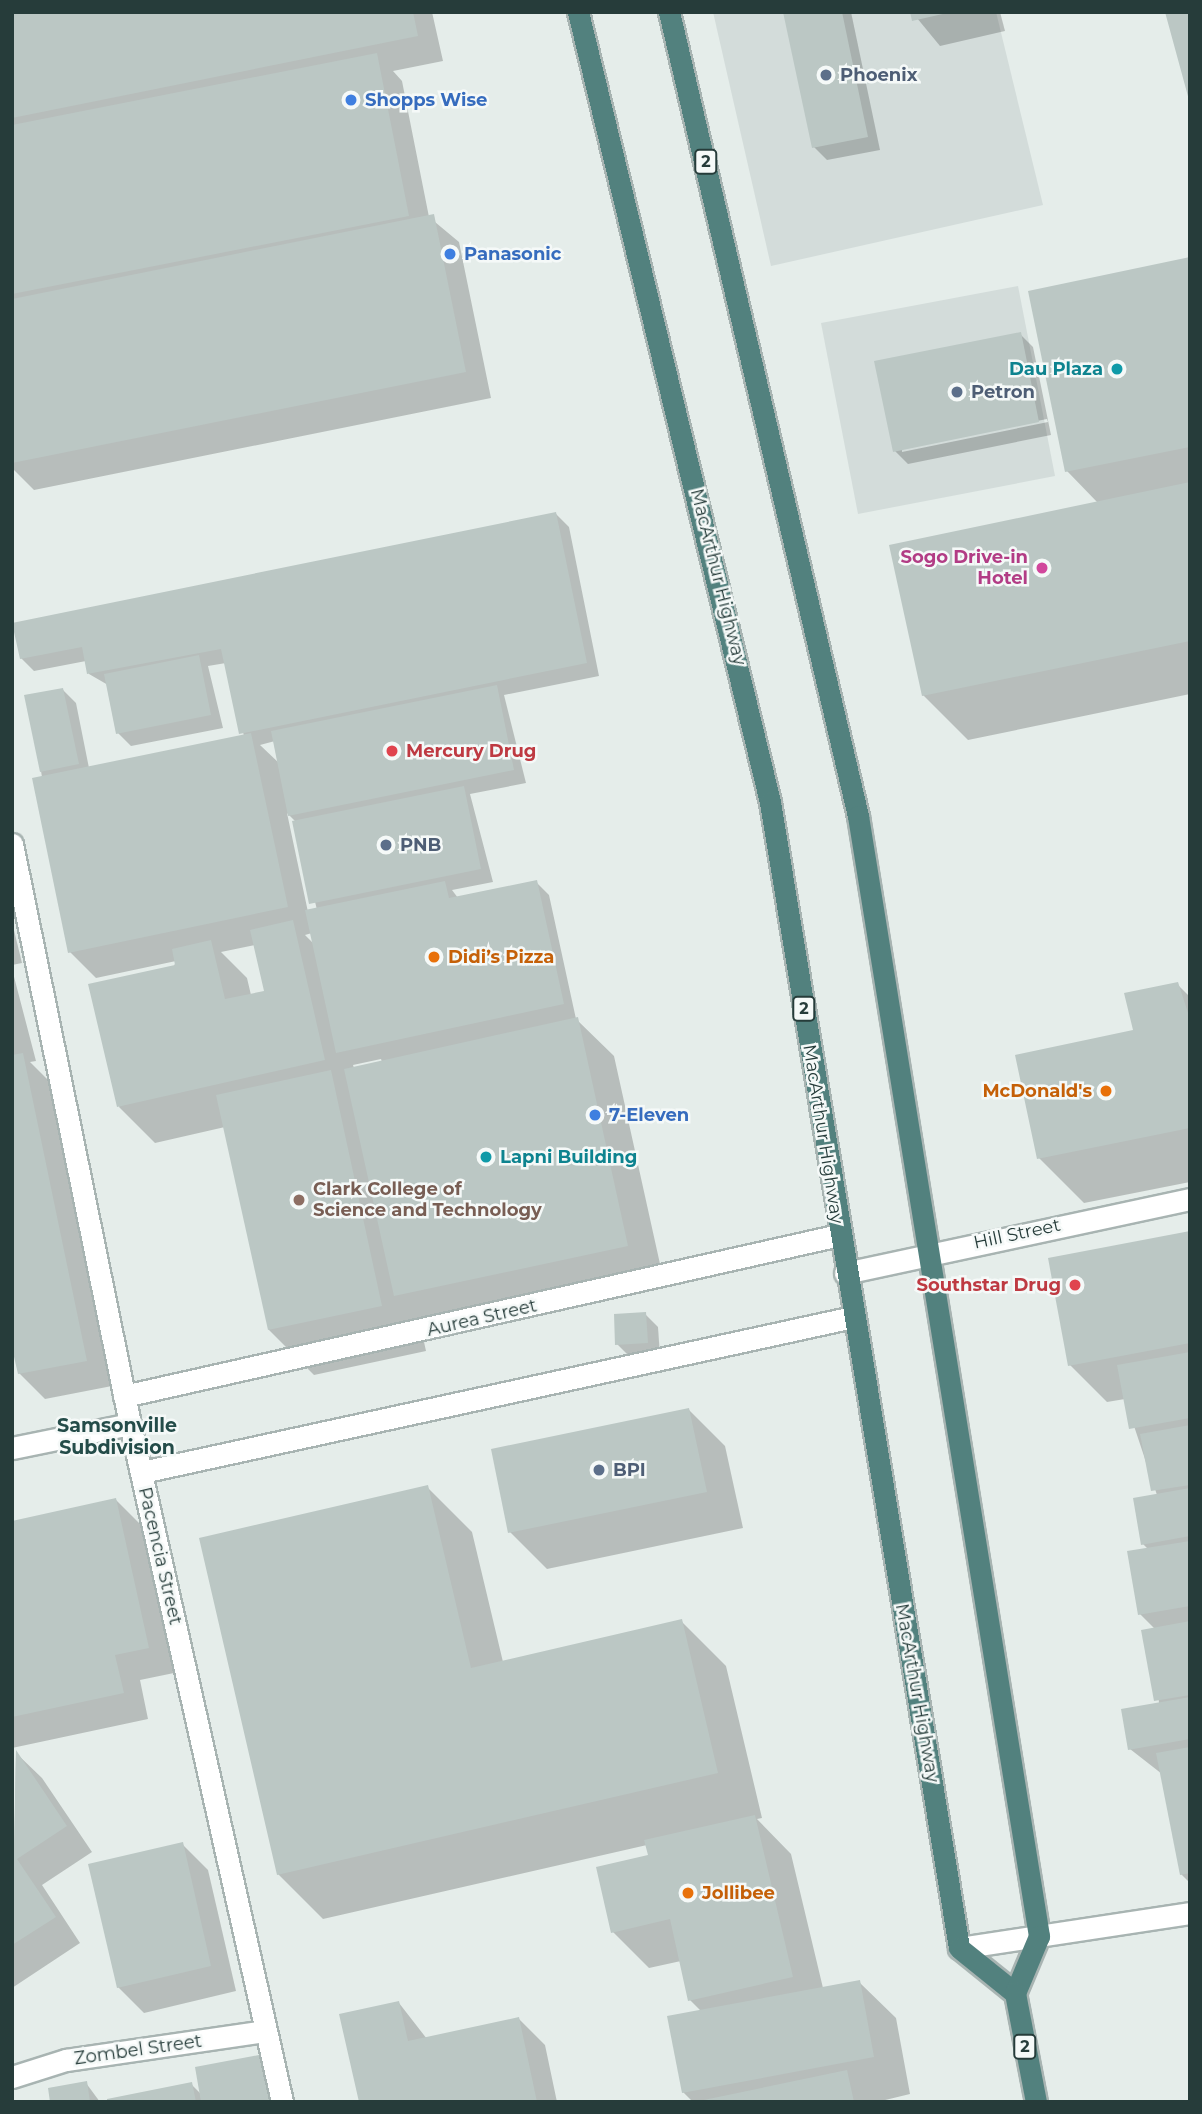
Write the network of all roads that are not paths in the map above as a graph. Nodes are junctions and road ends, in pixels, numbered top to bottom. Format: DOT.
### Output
graph roads {
  1 [pos="578,12"];
  2 [pos="669,12"];
  3 [pos="12,844"];
  4 [pos="1190,1199"];
  5 [pos="839,1235"];
  6 [pos="929,1253"];
  7 [pos="845,1273"];
  8 [pos="853,1317"];
  9 [pos="124,1396"];
  10 [pos="130,1424"];
  11 [pos="12,1448"];
  12 [pos="142,1472"];
  13 [pos="1190,1913"];
  14 [pos="1039,1936"];
  15 [pos="959,1948"];
  16 [pos="1015,1993"];
  17 [pos="266,2031"];
  18 [pos="12,2077"];
  19 [pos="282,2102"];
  20 [pos="1036,2102"];
  1 -- 5 [label="highway, MacArthur Highway / 2"];
  2 -- 6 [label="highway, 2"];
  3 -- 9 [label="street, Pacencia Street"];
  4 -- 6 [label="street, Hill Street"];
  5 -- 7 [label="highway, MacArthur Highway / 2"];
  5 -- 9 [label="street, Aurea Street"];
  6 -- 7 [label="street, Hill Street"];
  6 -- 14 [label="highway, 2"];
  7 -- 8 [label="highway, MacArthur Highway / 2"];
  8 -- 12 [label="street"];
  8 -- 15 [label="highway, MacArthur Highway / 2"];
  9 -- 10 [label="street, Pacencia Street"];
  10 -- 11 [label="street"];
  10 -- 12 [label="street, Pacencia Street"];
  12 -- 17 [label="street, Pacencia Street"];
  13 -- 14 [label="street"];
  14 -- 15 [label="street"];
  14 -- 16 [label="highway"];
  15 -- 16 [label="highway"];
  16 -- 20 [label="highway, 2"];
  17 -- 18 [label="street, Zombel Street"];
  17 -- 19 [label="street, Pacencia Street"];
}
